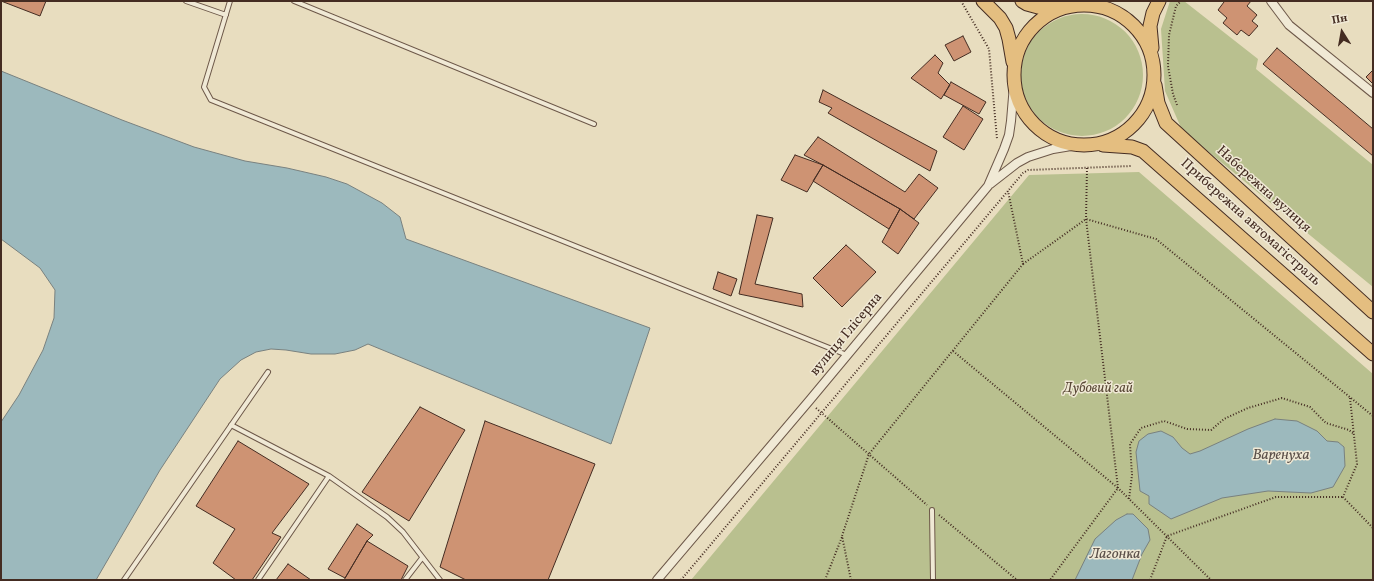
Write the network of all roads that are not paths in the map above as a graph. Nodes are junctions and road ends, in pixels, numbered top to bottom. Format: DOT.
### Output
graph roads {
  1 [pos="186,1"];
  2 [pos="230,1"];
  3 [pos="294,1"];
  4 [pos="983,1"];
  5 [pos="1022,1"];
  6 [pos="1099,1"];
  7 [pos="1159,1"];
  8 [pos="1271,1"];
  9 [pos="1083,4"];
  10 [pos="1067,7"];
  11 [pos="226,15"];
  12 [pos="1154,62"];
  13 [pos="1014,70"];
  14 [pos="1154,78"];
  15 [pos="1014,85"];
  16 [pos="1373,93"];
  17 [pos="594,124"];
  18 [pos="1077,145"];
  19 [pos="1093,145"];
  20 [pos="988,186"];
  21 [pos="1373,312"];
  22 [pos="1373,354"];
  23 [pos="847,355"];
  24 [pos="268,372"];
  25 [pos="230,425"];
  26 [pos="329,476"];
  27 [pos="932,510"];
  28 [pos="422,558"];
  29 [pos="124,580"];
  30 [pos="258,580"];
  31 [pos="405,580"];
  32 [pos="440,580"];
  33 [pos="657,580"];
  34 [pos="933,580"];
  1 -- 11 [label="lane"];
  2 -- 11 [label="lane"];
  3 -- 17 [label="lane"];
  4 -- 13 [label="main road, Прибережна автомагістраль"];
  5 -- 10 [label="main road, Прибережна автомагістраль"];
  6 -- 9 [label="main road"];
  7 -- 12 [label="main road"];
  8 -- 16 [label="street"];
  9 -- 10 [label="main road, Прибережна автомагістраль"];
  9 -- 12 [label="main road, Прибережна автомагістраль"];
  10 -- 13 [label="main road, Прибережна автомагістраль"];
  11 -- 23 [label="lane"];
  12 -- 14 [label="main road, Прибережна автомагістраль"];
  13 -- 15 [label="main road, Прибережна автомагістраль"];
  14 -- 19 [label="main road, Прибережна автомагістраль"];
  14 -- 21 [label="main road, Набережна вулиця"];
  15 -- 18 [label="main road, Прибережна автомагістраль"];
  15 -- 20 [label="street, вулиця Глісерна"];
  18 -- 19 [label="main road, Прибережна автомагістраль"];
  18 -- 20 [label="street"];
  19 -- 22 [label="main road, Прибережна автомагістраль"];
  20 -- 23 [label="street, вулиця Глісерна"];
  23 -- 33 [label="street, вулиця Глісерна"];
  24 -- 25 [label="lane"];
  25 -- 26 [label="lane"];
  25 -- 29 [label="lane"];
  26 -- 28 [label="lane"];
  26 -- 30 [label="lane"];
  27 -- 34 [label="lane"];
  28 -- 31 [label="lane"];
  28 -- 32 [label="lane"];
}
